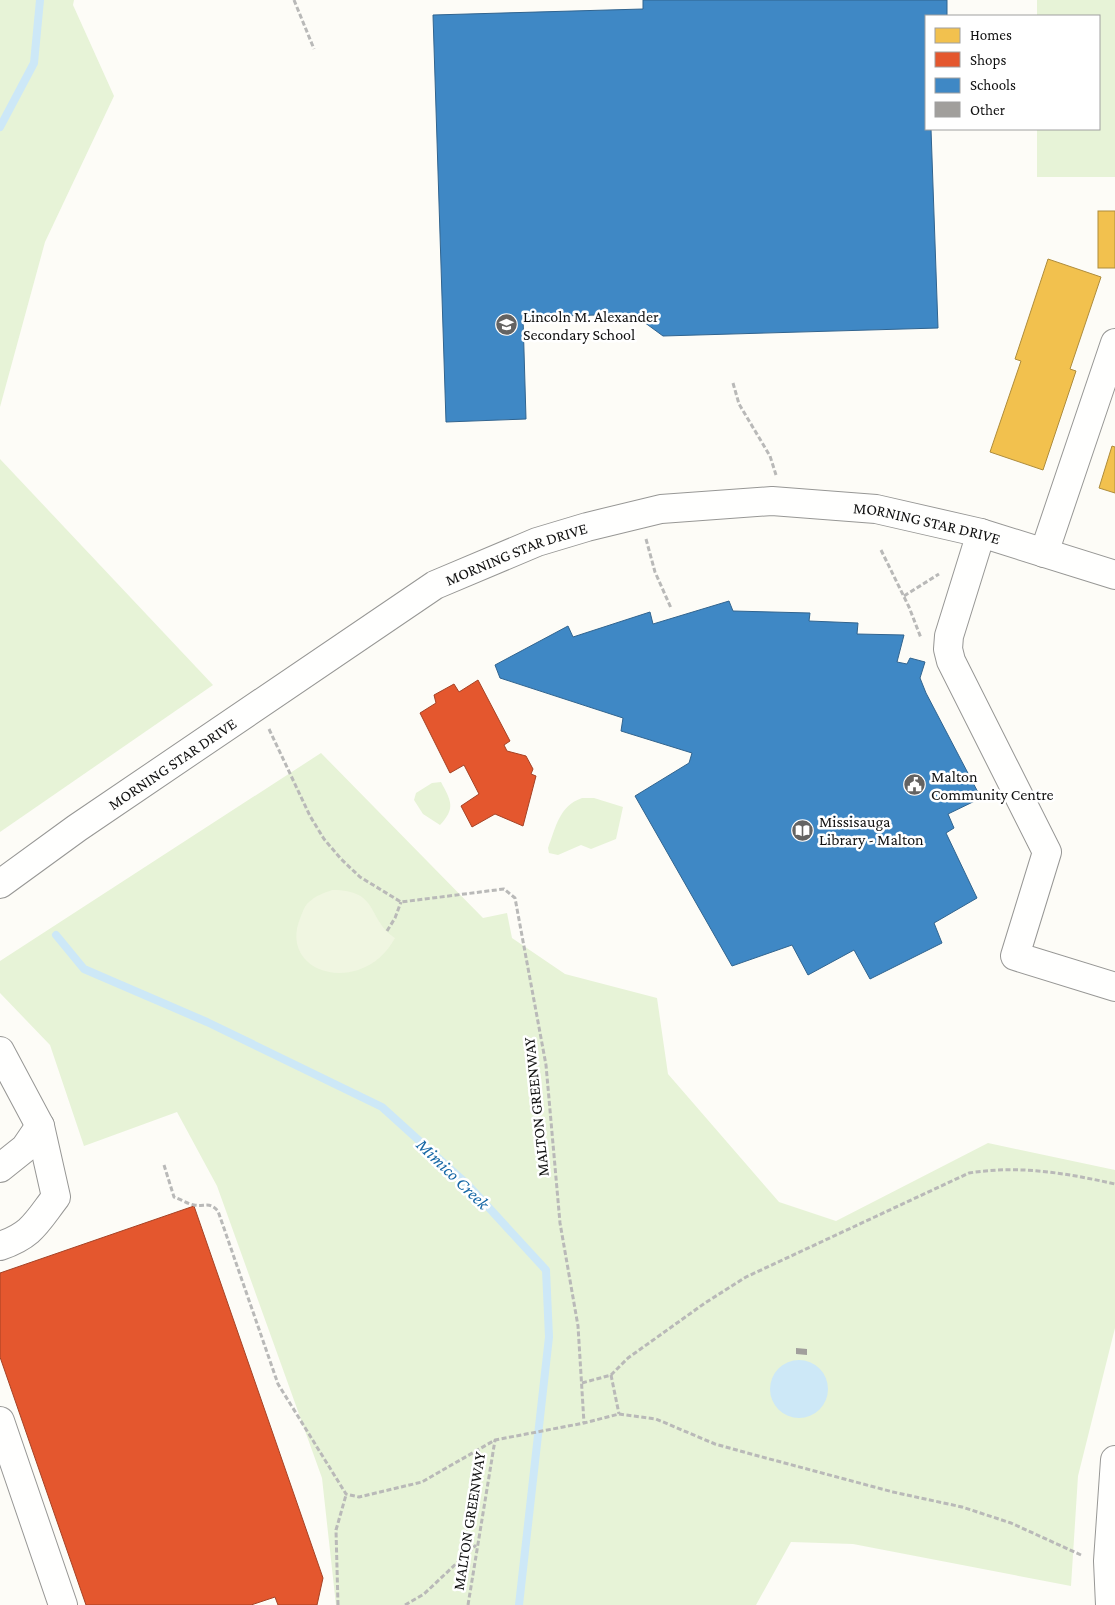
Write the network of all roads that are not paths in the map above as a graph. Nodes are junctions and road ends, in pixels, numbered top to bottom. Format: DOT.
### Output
graph roads {
  1 [pos="1115,343"];
  2 [pos="981,533"];
  3 [pos="1044,552"];
  4 [pos="1115,575"];
  5 [pos="0,884"];
  6 [pos="1115,987"];
  7 [pos="0,1051"];
  8 [pos="40,1126"];
  9 [pos="0,1168"];
  10 [pos="0,1246"];
  11 [pos="0,1421"];
  12 [pos="1115,1460"];
  13 [pos="63,1605"];
  14 [pos="1110,1605"];
  1 -- 3 [label="street"];
  2 -- 3 [label="street, MORNING STAR DRIVE"];
  2 -- 5 [label="street, MORNING STAR DRIVE"];
  2 -- 6 [label="street"];
  3 -- 4 [label="street, MORNING STAR DRIVE"];
  7 -- 8 [label="street"];
  8 -- 9 [label="street"];
  8 -- 10 [label="street"];
  11 -- 13 [label="street"];
  12 -- 14 [label="street"];
}
